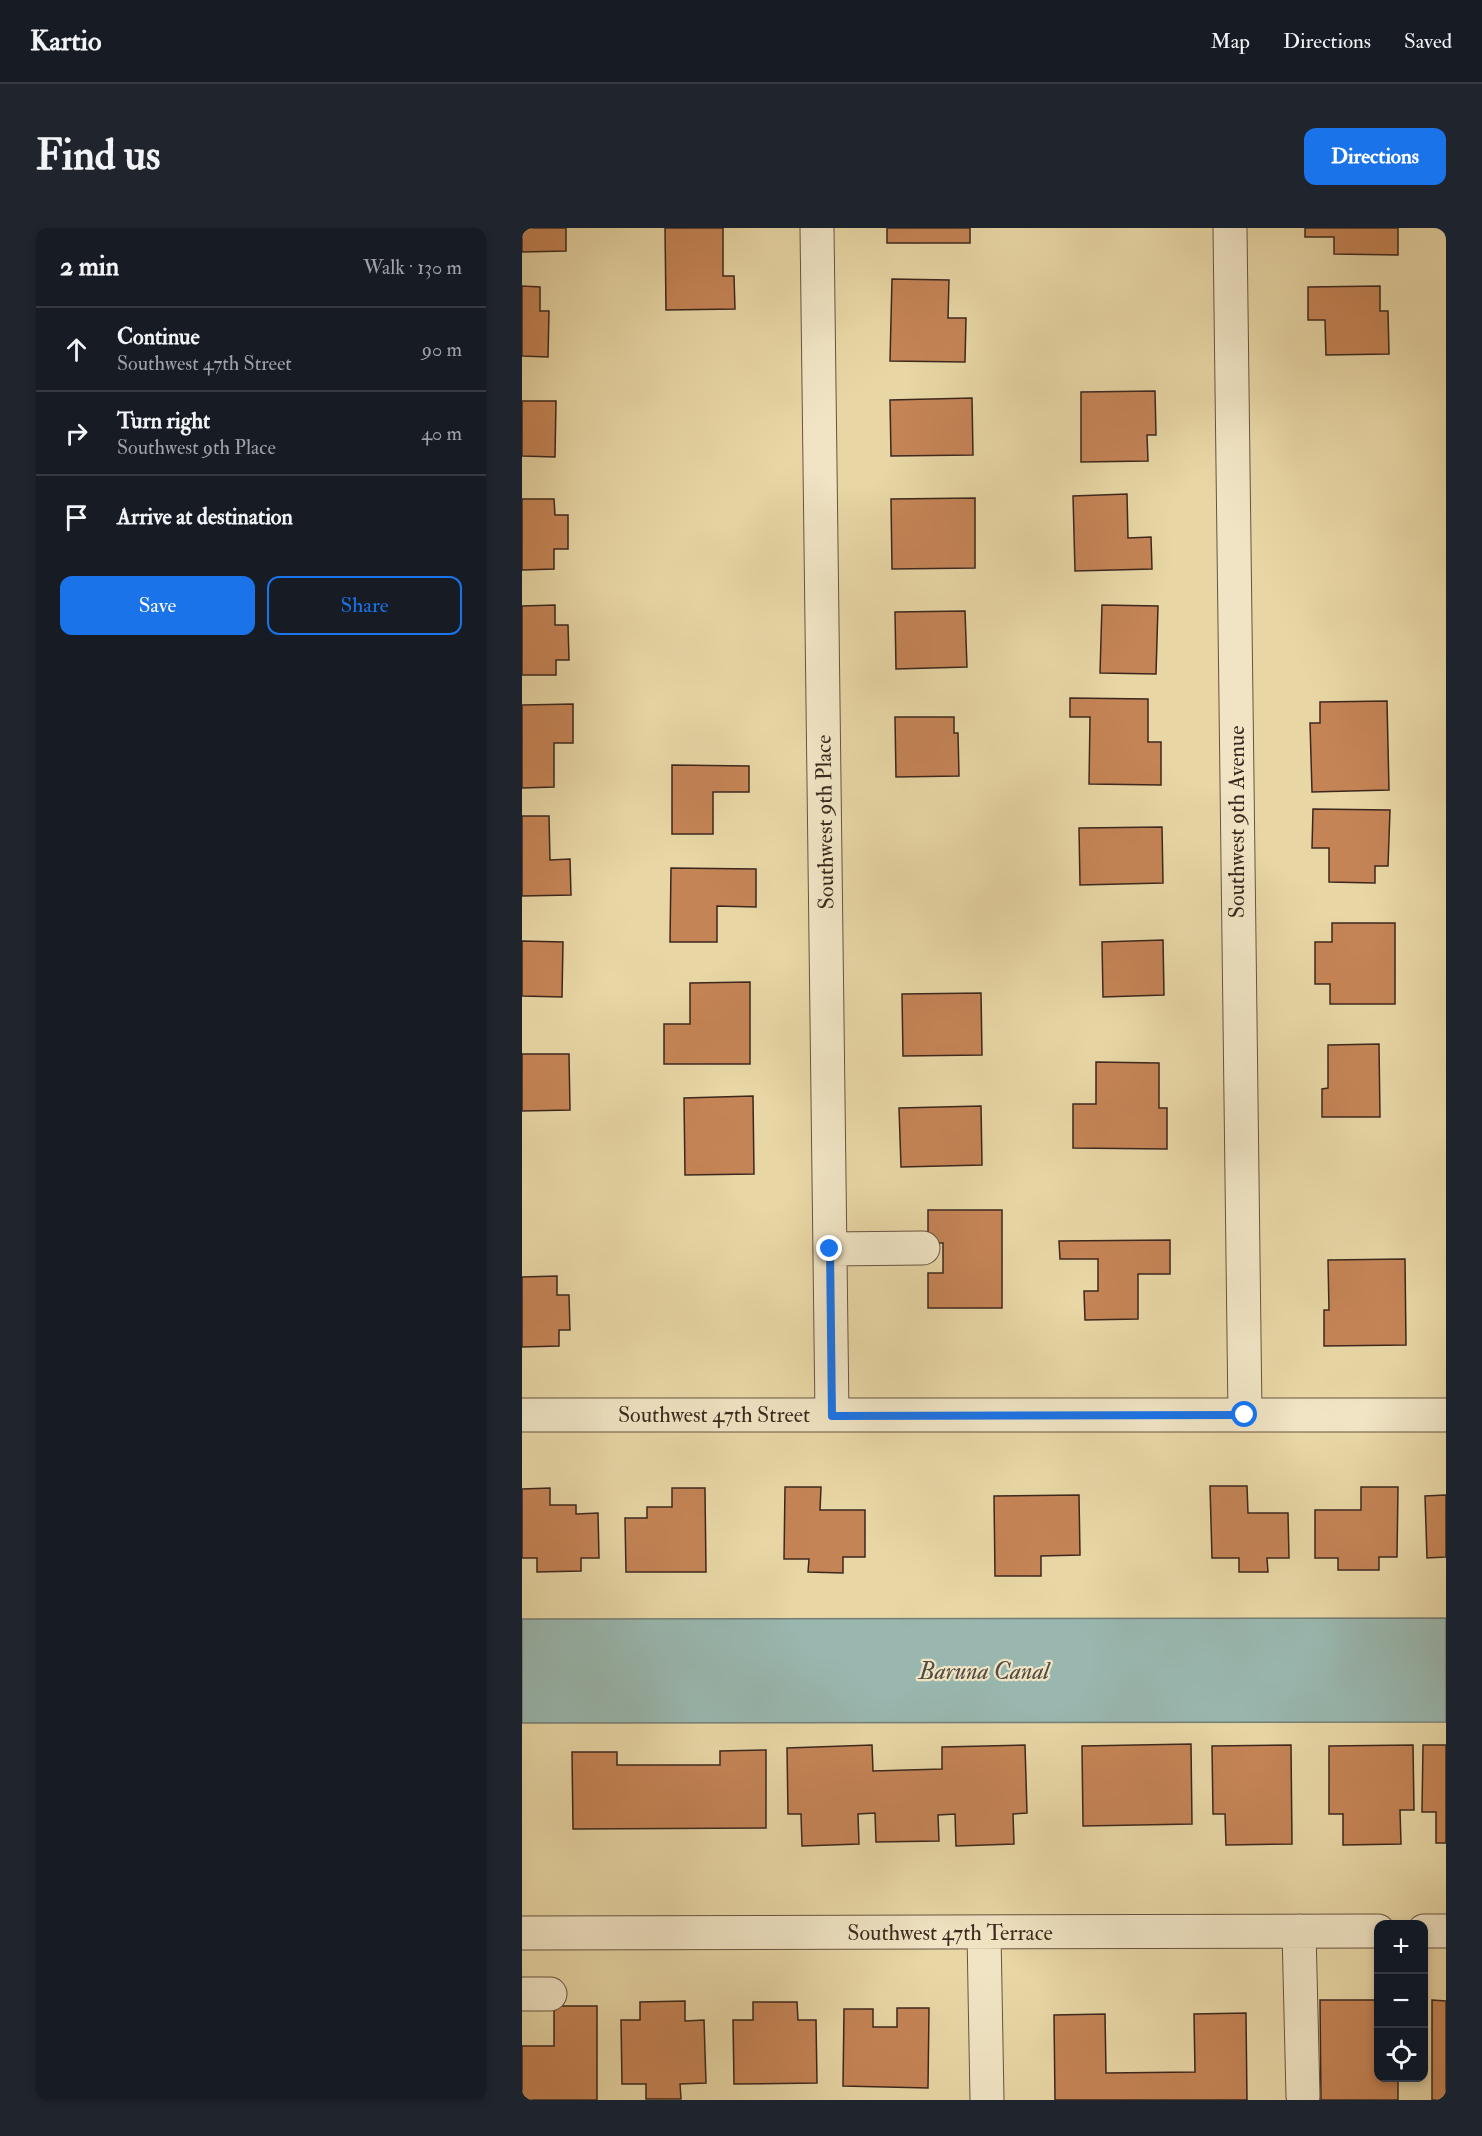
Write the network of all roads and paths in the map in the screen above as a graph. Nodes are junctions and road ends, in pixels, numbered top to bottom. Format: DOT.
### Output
graph roads {
  1 [pos="817,228"];
  2 [pos="1230,228"];
  3 [pos="923,1248"];
  4 [pos="830,1249"];
  5 [pos="1446,1414"];
  6 [pos="1245,1415"];
  7 [pos="522,1416"];
  8 [pos="832,1416"];
  9 [pos="1299,1931"];
  10 [pos="1374,1931"];
  11 [pos="1428,1931"];
  12 [pos="1446,1931"];
  13 [pos="522,1933"];
  14 [pos="984,1933"];
  15 [pos="1303,2096"];
  16 [pos="987,2100"];
  1 -- 4 [label="street, Southwest 9th Place"];
  2 -- 6 [label="street, Southwest 9th Avenue"];
  3 -- 4 [label="street"];
  4 -- 8 [label="street, Southwest 9th Place"];
  5 -- 6 [label="street, Southwest 47th Street"];
  6 -- 8 [label="street, Southwest 47th Street"];
  7 -- 8 [label="street, Southwest 47th Street"];
  9 -- 10 [label="street, Southwest 47th Terrace"];
  9 -- 14 [label="street, Southwest 47th Terrace"];
  9 -- 15 [label="street"];
  11 -- 12 [label="street"];
  13 -- 14 [label="street, Southwest 47th Terrace"];
  14 -- 16 [label="street"];
}
